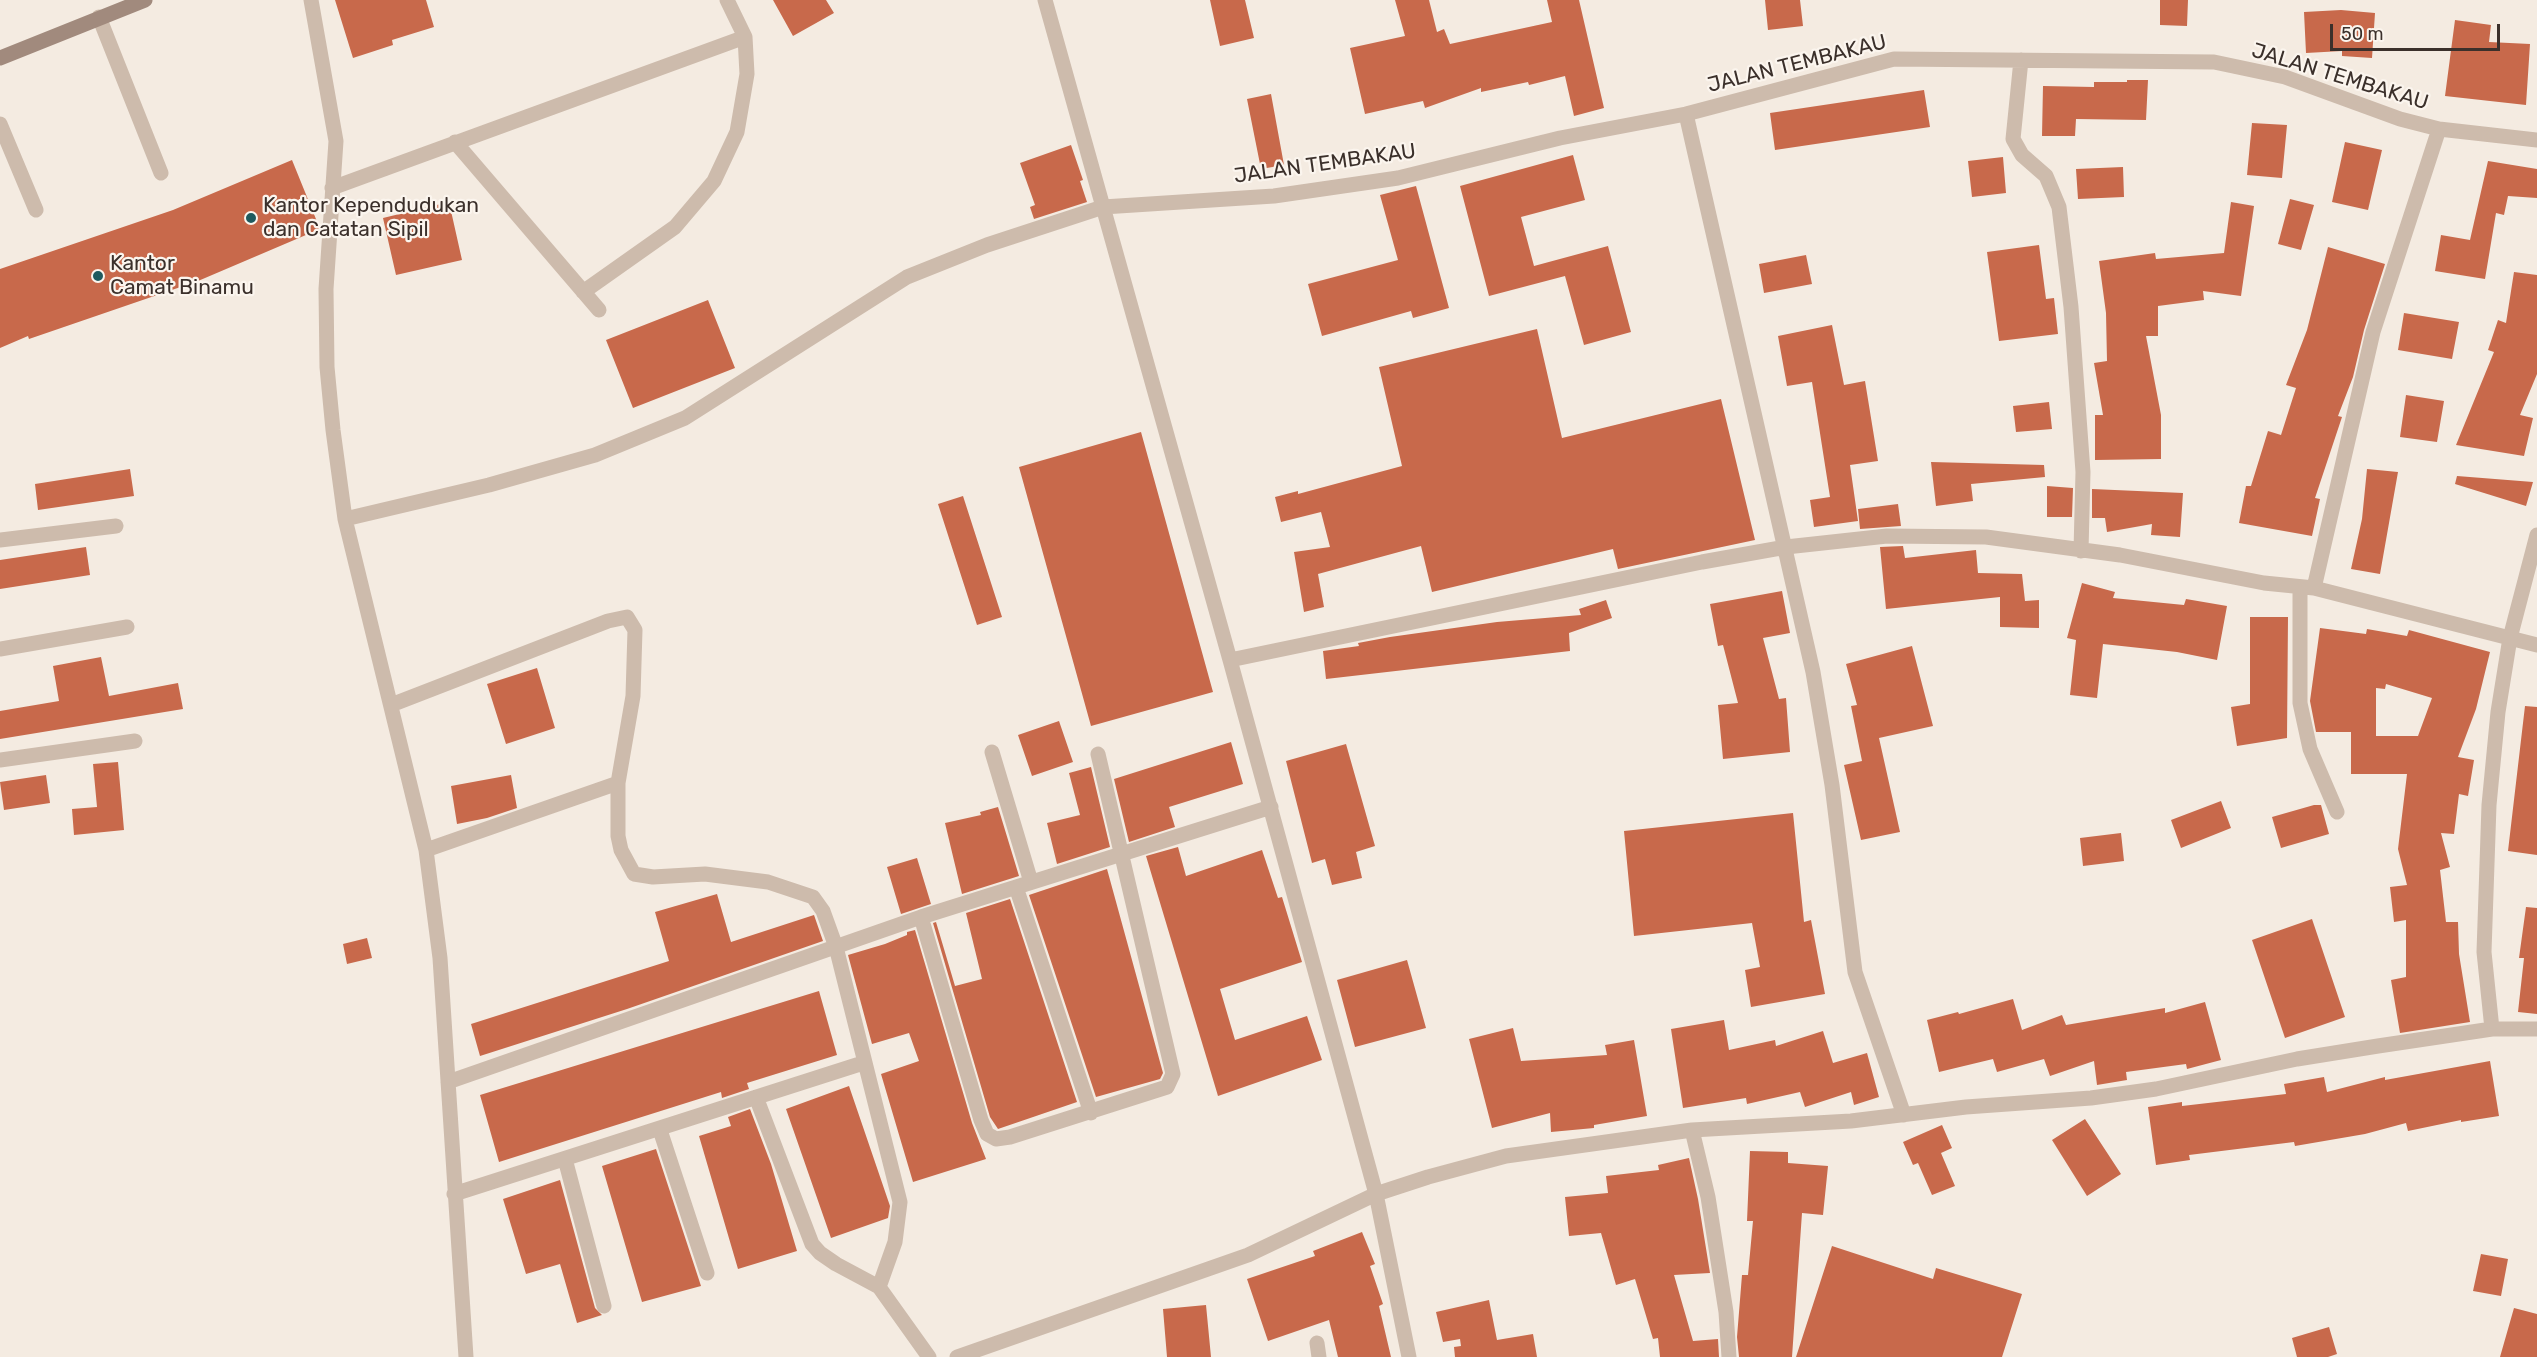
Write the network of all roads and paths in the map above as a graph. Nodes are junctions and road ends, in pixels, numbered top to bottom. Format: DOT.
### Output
graph roads {
  1 [pos="145,0"];
  2 [pos="311,0"];
  3 [pos="727,0"];
  4 [pos="1045,0"];
  5 [pos="99,17"];
  6 [pos="745,37"];
  7 [pos="0,58"];
  8 [pos="2021,60"];
  9 [pos="1686,114"];
  10 [pos="0,124"];
  11 [pos="2439,129"];
  12 [pos="2537,141"];
  13 [pos="454,142"];
  14 [pos="161,173"];
  15 [pos="332,188"];
  16 [pos="1103,207"];
  17 [pos="36,210"];
  18 [pos="583,292"];
  19 [pos="599,310"];
  20 [pos="345,519"];
  21 [pos="116,526"];
  22 [pos="2537,536"];
  23 [pos="0,540"];
  24 [pos="1786,547"];
  25 [pos="2081,551"];
  26 [pos="2307,587"];
  27 [pos="127,627"];
  28 [pos="2510,638"];
  29 [pos="2537,645"];
  30 [pos="0,649"];
  31 [pos="1230,660"];
  32 [pos="391,705"];
  33 [pos="135,741"];
  34 [pos="992,752"];
  35 [pos="1098,754"];
  36 [pos="0,760"];
  37 [pos="618,783"];
  38 [pos="1270,807"];
  39 [pos="2337,812"];
  40 [pos="426,850"];
  41 [pos="1121,854"];
  42 [pos="1031,882"];
  43 [pos="1016,887"];
  44 [pos="921,917"];
  45 [pos="836,947"];
  46 [pos="2492,1029"];
  47 [pos="2537,1029"];
  48 [pos="863,1063"];
  49 [pos="448,1082"];
  50 [pos="756,1097"];
  51 [pos="1091,1113"];
  52 [pos="1904,1114"];
  53 [pos="660,1130"];
  54 [pos="1692,1130"];
  55 [pos="565,1159"];
  56 [pos="454,1194"];
  57 [pos="1376,1194"];
  58 [pos="707,1273"];
  59 [pos="879,1287"];
  60 [pos="604,1305"];
  61 [pos="466,1357"];
  62 [pos="929,1357"];
  63 [pos="957,1357"];
  64 [pos="1409,1357"];
  65 [pos="1729,1357"];
  1 -- 5 [label="main road"];
  2 -- 15 [label="street"];
  3 -- 6 [label="street"];
  4 -- 16 [label="street"];
  5 -- 7 [label="main road"];
  5 -- 14 [label="street"];
  6 -- 13 [label="street"];
  6 -- 18 [label="street"];
  8 -- 9 [label="street, JALAN TEMBAKAU"];
  8 -- 11 [label="street, JALAN TEMBAKAU"];
  8 -- 25 [label="street"];
  9 -- 16 [label="street, JALAN TEMBAKAU"];
  9 -- 24 [label="street"];
  10 -- 17 [label="street"];
  11 -- 12 [label="street, JALAN TEMBAKAU"];
  11 -- 26 [label="street"];
  13 -- 15 [label="street"];
  13 -- 18 [label="street"];
  15 -- 20 [label="street"];
  16 -- 20 [label="street, JALAN TEMBAKAU"];
  16 -- 31 [label="street"];
  18 -- 19 [label="street"];
  20 -- 32 [label="street"];
  21 -- 23 [label="street"];
  22 -- 28 [label="street"];
  24 -- 25 [label="street"];
  24 -- 31 [label="street"];
  24 -- 52 [label="street"];
  25 -- 26 [label="street"];
  26 -- 28 [label="street"];
  26 -- 39 [label="street"];
  27 -- 30 [label="street"];
  28 -- 29 [label="street"];
  28 -- 46 [label="street"];
  31 -- 38 [label="street"];
  32 -- 37 [label="street"];
  32 -- 40 [label="street"];
  33 -- 36 [label="street"];
  34 -- 42 [label="street"];
  35 -- 41 [label="street"];
  37 -- 40 [label="street"];
  37 -- 45 [label="street"];
  38 -- 41 [label="street"];
  38 -- 57 [label="street"];
  40 -- 49 [label="street"];
  41 -- 42 [label="street"];
  41 -- 51 [label="street"];
  42 -- 43 [label="street"];
  43 -- 44 [label="street"];
  43 -- 51 [label="street"];
  44 -- 45 [label="street"];
  44 -- 51 [label="street"];
  45 -- 48 [label="street"];
  45 -- 49 [label="street"];
  46 -- 47 [label="street"];
  46 -- 52 [label="street"];
  48 -- 50 [label="street"];
  48 -- 59 [label="street"];
  49 -- 56 [label="street"];
  50 -- 53 [label="street"];
  50 -- 59 [label="street"];
  52 -- 54 [label="street"];
  53 -- 55 [label="street"];
  53 -- 58 [label="street"];
  54 -- 57 [label="street"];
  54 -- 65 [label="street"];
  55 -- 56 [label="street"];
  55 -- 60 [label="street"];
  56 -- 61 [label="street"];
  57 -- 63 [label="street"];
  57 -- 64 [label="street"];
  59 -- 62 [label="street"];
}
